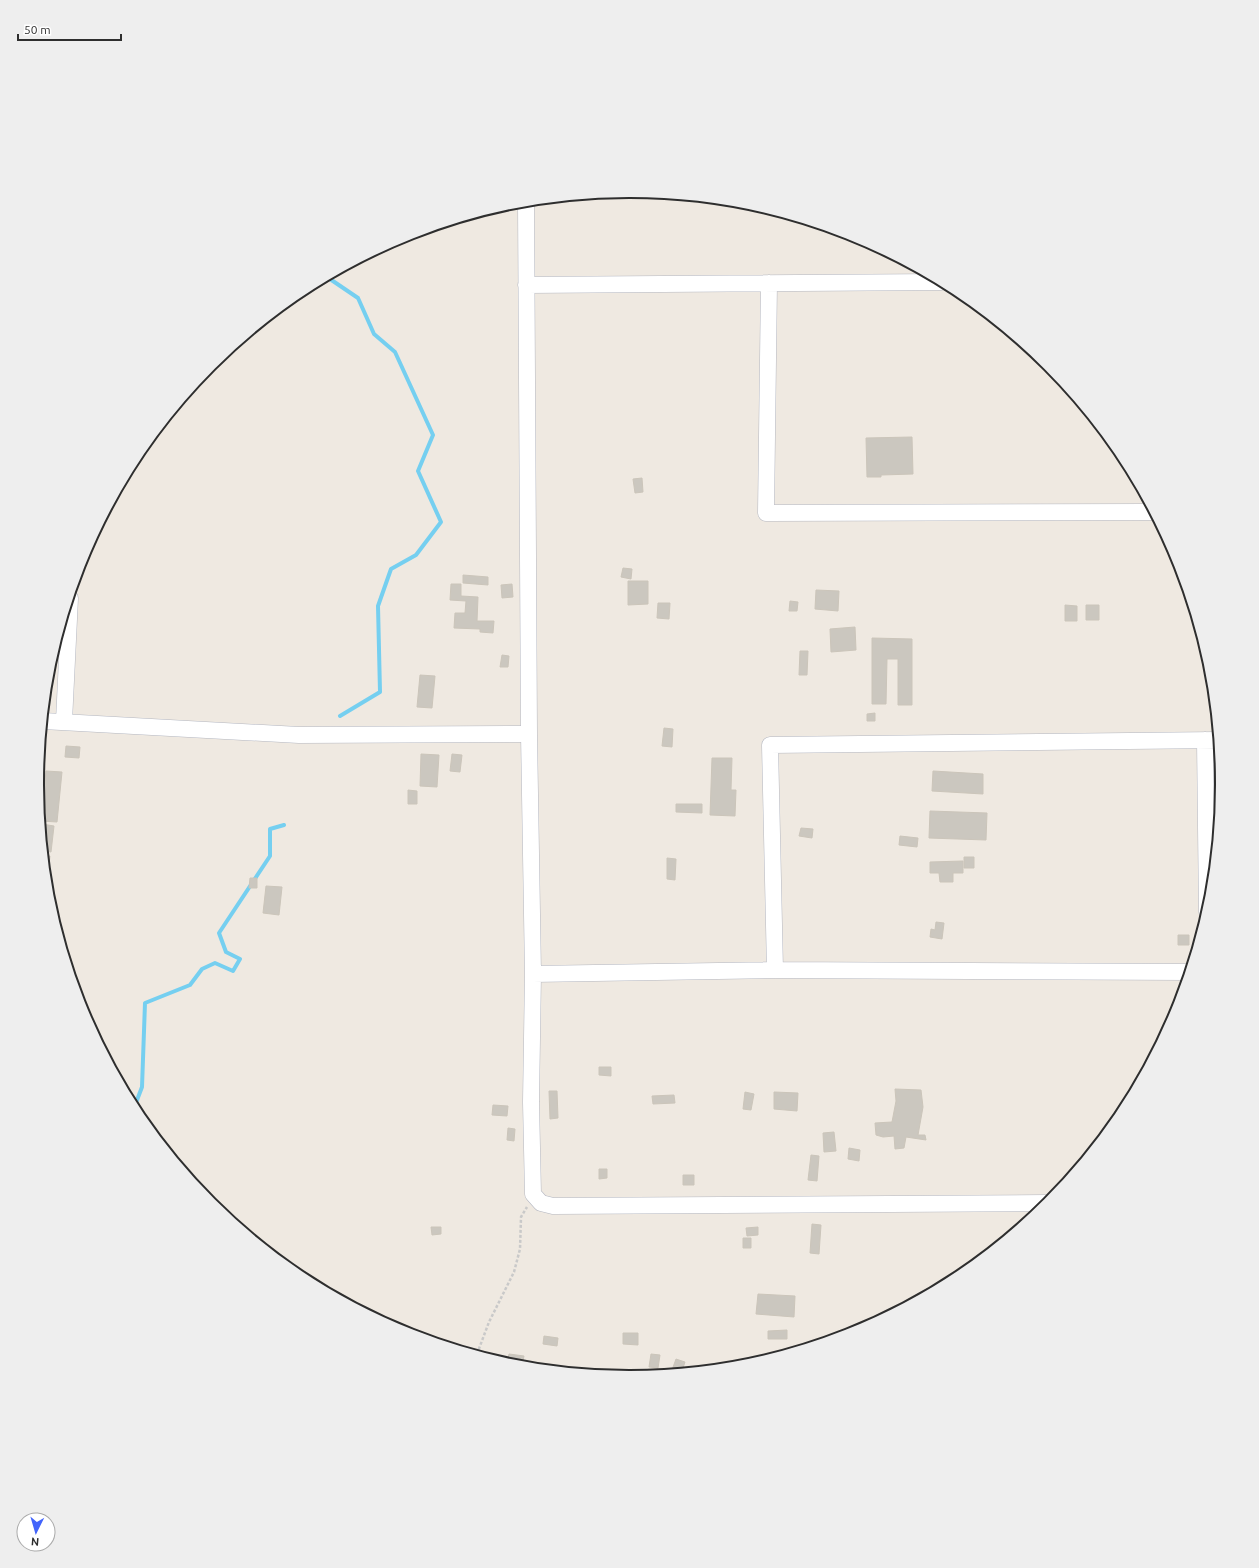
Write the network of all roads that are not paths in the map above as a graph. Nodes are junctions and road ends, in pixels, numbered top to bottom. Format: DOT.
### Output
graph roads {
  1 [pos="526,208"];
  2 [pos="930,282"];
  3 [pos="769,283"];
  4 [pos="526,285"];
  5 [pos="1148,512"];
  6 [pos="69,615"];
  7 [pos="48,721"];
  8 [pos="64,721"];
  9 [pos="529,734"];
  10 [pos="1211,740"];
  11 [pos="1208,873"];
  12 [pos="775,970"];
  13 [pos="1184,972"];
  14 [pos="533,974"];
  15 [pos="1039,1203"];
  1 -- 4 [label="street"];
  2 -- 3 [label="street"];
  3 -- 4 [label="street"];
  3 -- 5 [label="street"];
  4 -- 9 [label="street"];
  6 -- 8 [label="street"];
  7 -- 8 [label="street"];
  8 -- 9 [label="street"];
  9 -- 14 [label="street"];
  10 -- 11 [label="street"];
  10 -- 12 [label="street"];
  12 -- 13 [label="street"];
  12 -- 14 [label="street"];
  14 -- 15 [label="street"];
}
